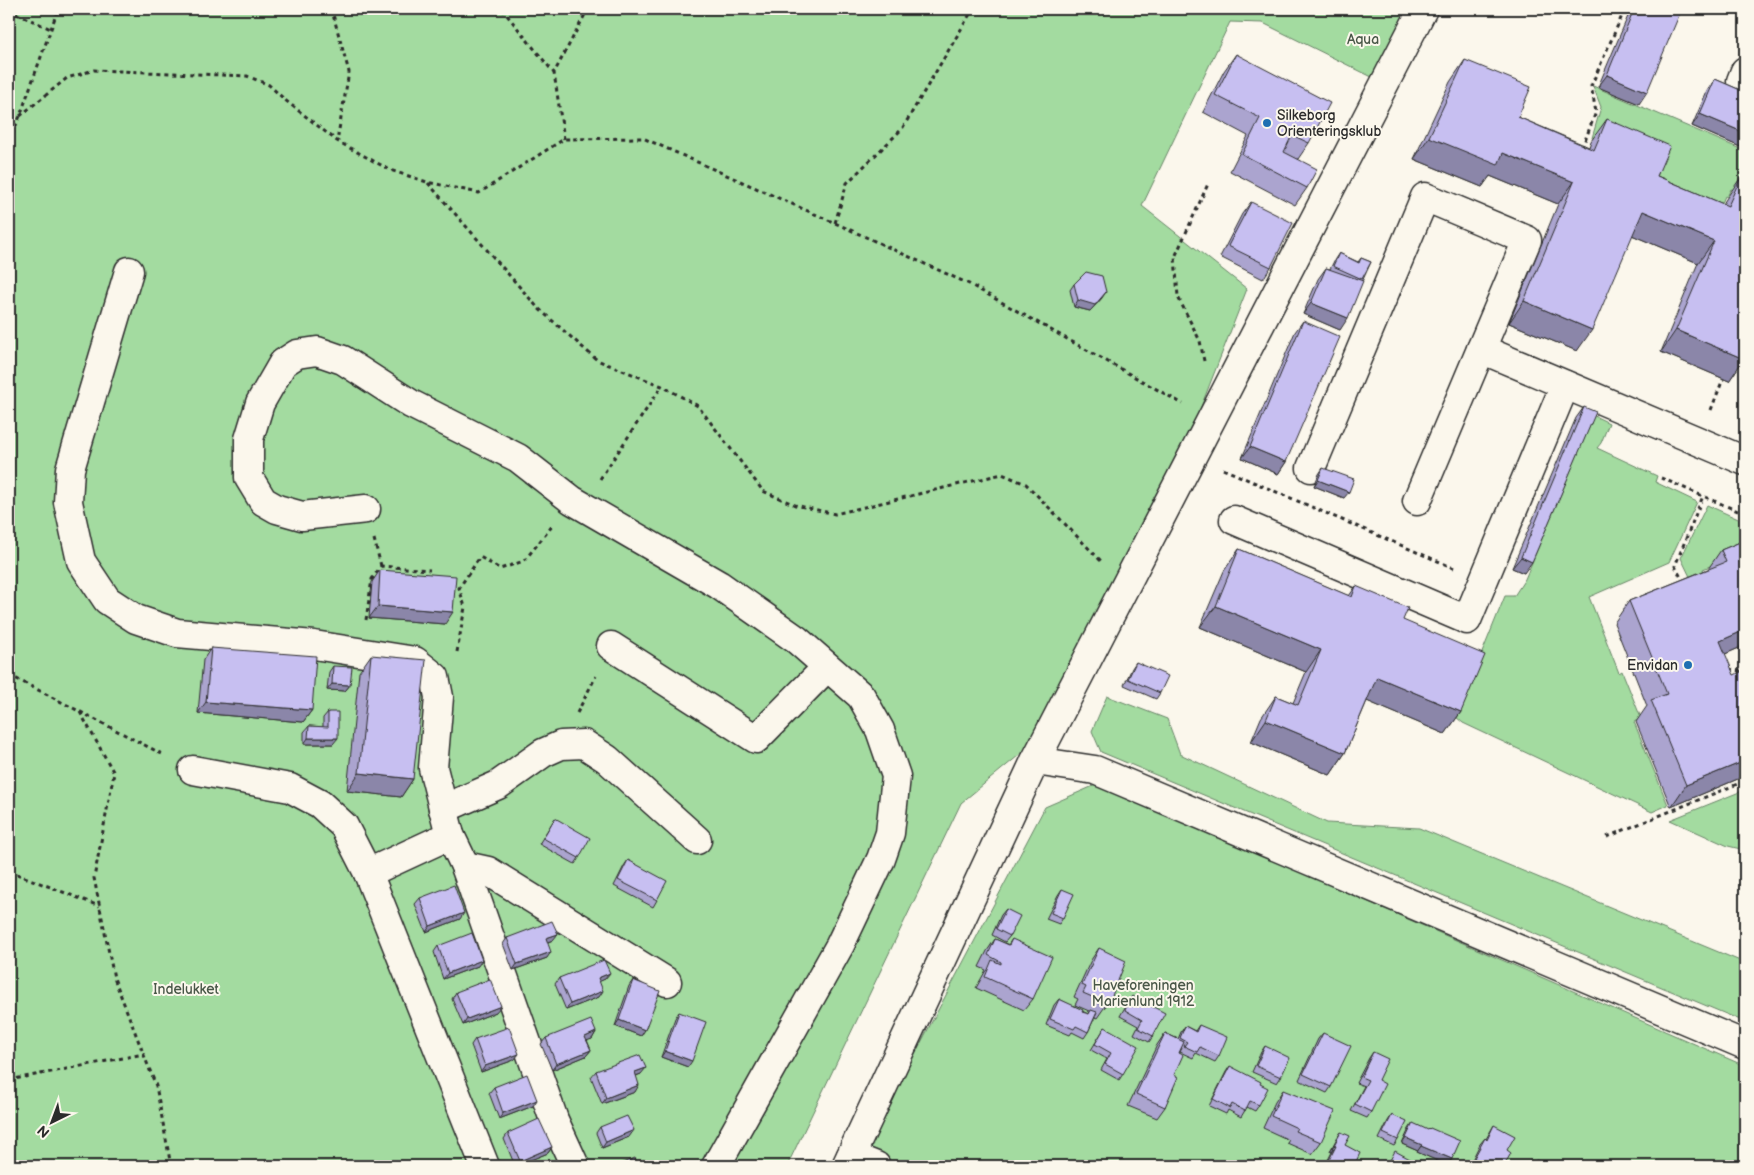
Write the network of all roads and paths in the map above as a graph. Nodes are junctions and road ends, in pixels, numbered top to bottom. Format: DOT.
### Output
graph roads {
  1 [pos="10,9"];
  2 [pos="58,9"];
  3 [pos="330,9"];
  4 [pos="502,9"];
  5 [pos="588,9"];
  6 [pos="973,9"];
  7 [pos="1423,9"];
  8 [pos="1625,9"];
  9 [pos="51,29"];
  10 [pos="554,73"];
  11 [pos="20,116"];
  12 [pos="564,139"];
  13 [pos="337,141"];
  14 [pos="9,142"];
  15 [pos="1580,152"];
  16 [pos="427,182"];
  17 [pos="1208,184"];
  18 [pos="836,223"];
  19 [pos="129,271"];
  20 [pos="1481,349"];
  21 [pos="1565,385"];
  22 [pos="662,386"];
  23 [pos="1213,417"];
  24 [pos="1193,456"];
  25 [pos="1745,461"];
  26 [pos="1311,468"];
  27 [pos="1661,478"];
  28 [pos="1703,496"];
  29 [pos="1417,501"];
  30 [pos="577,503"];
  31 [pos="366,509"];
  32 [pos="1745,514"];
  33 [pos="1234,520"];
  34 [pos="430,570"];
  35 [pos="1483,581"];
  36 [pos="1684,583"];
  37 [pos="1125,587"];
  38 [pos="611,646"];
  39 [pos="362,653"];
  40 [pos="827,667"];
  41 [pos="1745,672"];
  42 [pos="9,675"];
  43 [pos="435,677"];
  44 [pos="1731,678"];
  45 [pos="80,712"];
  46 [pos="561,746"];
  47 [pos="1035,761"];
  48 [pos="193,770"];
  49 [pos="1745,781"];
  50 [pos="443,808"];
  51 [pos="450,835"];
  52 [pos="1606,837"];
  53 [pos="697,840"];
  54 [pos="465,866"];
  55 [pos="9,870"];
  56 [pos="368,873"];
  57 [pos="100,907"];
  58 [pos="667,982"];
  59 [pos="1745,1045"];
  60 [pos="144,1054"];
  61 [pos="9,1080"];
  62 [pos="849,1161"];
  63 [pos="170,1166"];
  64 [pos="485,1166"];
  65 [pos="575,1166"];
  66 [pos="716,1166"];
  67 [pos="876,1166"];
  1 -- 9 [label="path"];
  2 -- 9 [label="path"];
  3 -- 13 [label="path"];
  4 -- 10 [label="path"];
  5 -- 10 [label="path"];
  6 -- 18 [label="path"];
  7 -- 23 [label="lane"];
  8 -- 15 [label="path"];
  9 -- 11 [label="path"];
  10 -- 12 [label="path"];
  11 -- 13 [label="path"];
  11 -- 14 [label="path"];
  12 -- 16 [label="path"];
  12 -- 18 [label="path"];
  13 -- 16 [label="path"];
  16 -- 22 [label="path"];
  17 -- 23 [label="path"];
  18 -- 23 [label="path"];
  19 -- 39 [label="lane"];
  20 -- 21 [label="lane"];
  20 -- 26 [label="lane"];
  20 -- 29 [label="lane"];
  21 -- 25 [label="lane"];
  21 -- 35 [label="lane"];
  22 -- 30 [label="path"];
  22 -- 37 [label="path"];
  23 -- 24 [label="lane"];
  24 -- 35 [label="path"];
  24 -- 37 [label="lane"];
  27 -- 28 [label="path"];
  28 -- 32 [label="path"];
  28 -- 36 [label="path"];
  30 -- 31 [label="lane"];
  30 -- 40 [label="lane"];
  30 -- 43 [label="path"];
  33 -- 35 [label="lane"];
  34 -- 39 [label="path"];
  37 -- 47 [label="lane"];
  38 -- 40 [label="lane"];
  38 -- 46 [label="path"];
  39 -- 43 [label="lane"];
  40 -- 66 [label="lane"];
  41 -- 44 [label="path"];
  42 -- 45 [label="path"];
  43 -- 50 [label="lane"];
  45 -- 48 [label="path"];
  45 -- 57 [label="path"];
  46 -- 50 [label="lane"];
  46 -- 53 [label="lane"];
  47 -- 59 [label="lane"];
  47 -- 62 [label="lane"];
  48 -- 56 [label="lane"];
  49 -- 52 [label="path"];
  50 -- 51 [label="lane"];
  51 -- 54 [label="lane"];
  51 -- 56 [label="lane"];
  54 -- 58 [label="lane"];
  54 -- 65 [label="lane"];
  55 -- 57 [label="path"];
  56 -- 64 [label="lane"];
  57 -- 60 [label="path"];
  60 -- 61 [label="path"];
  60 -- 63 [label="path"];
  62 -- 67 [label="lane"];
}
